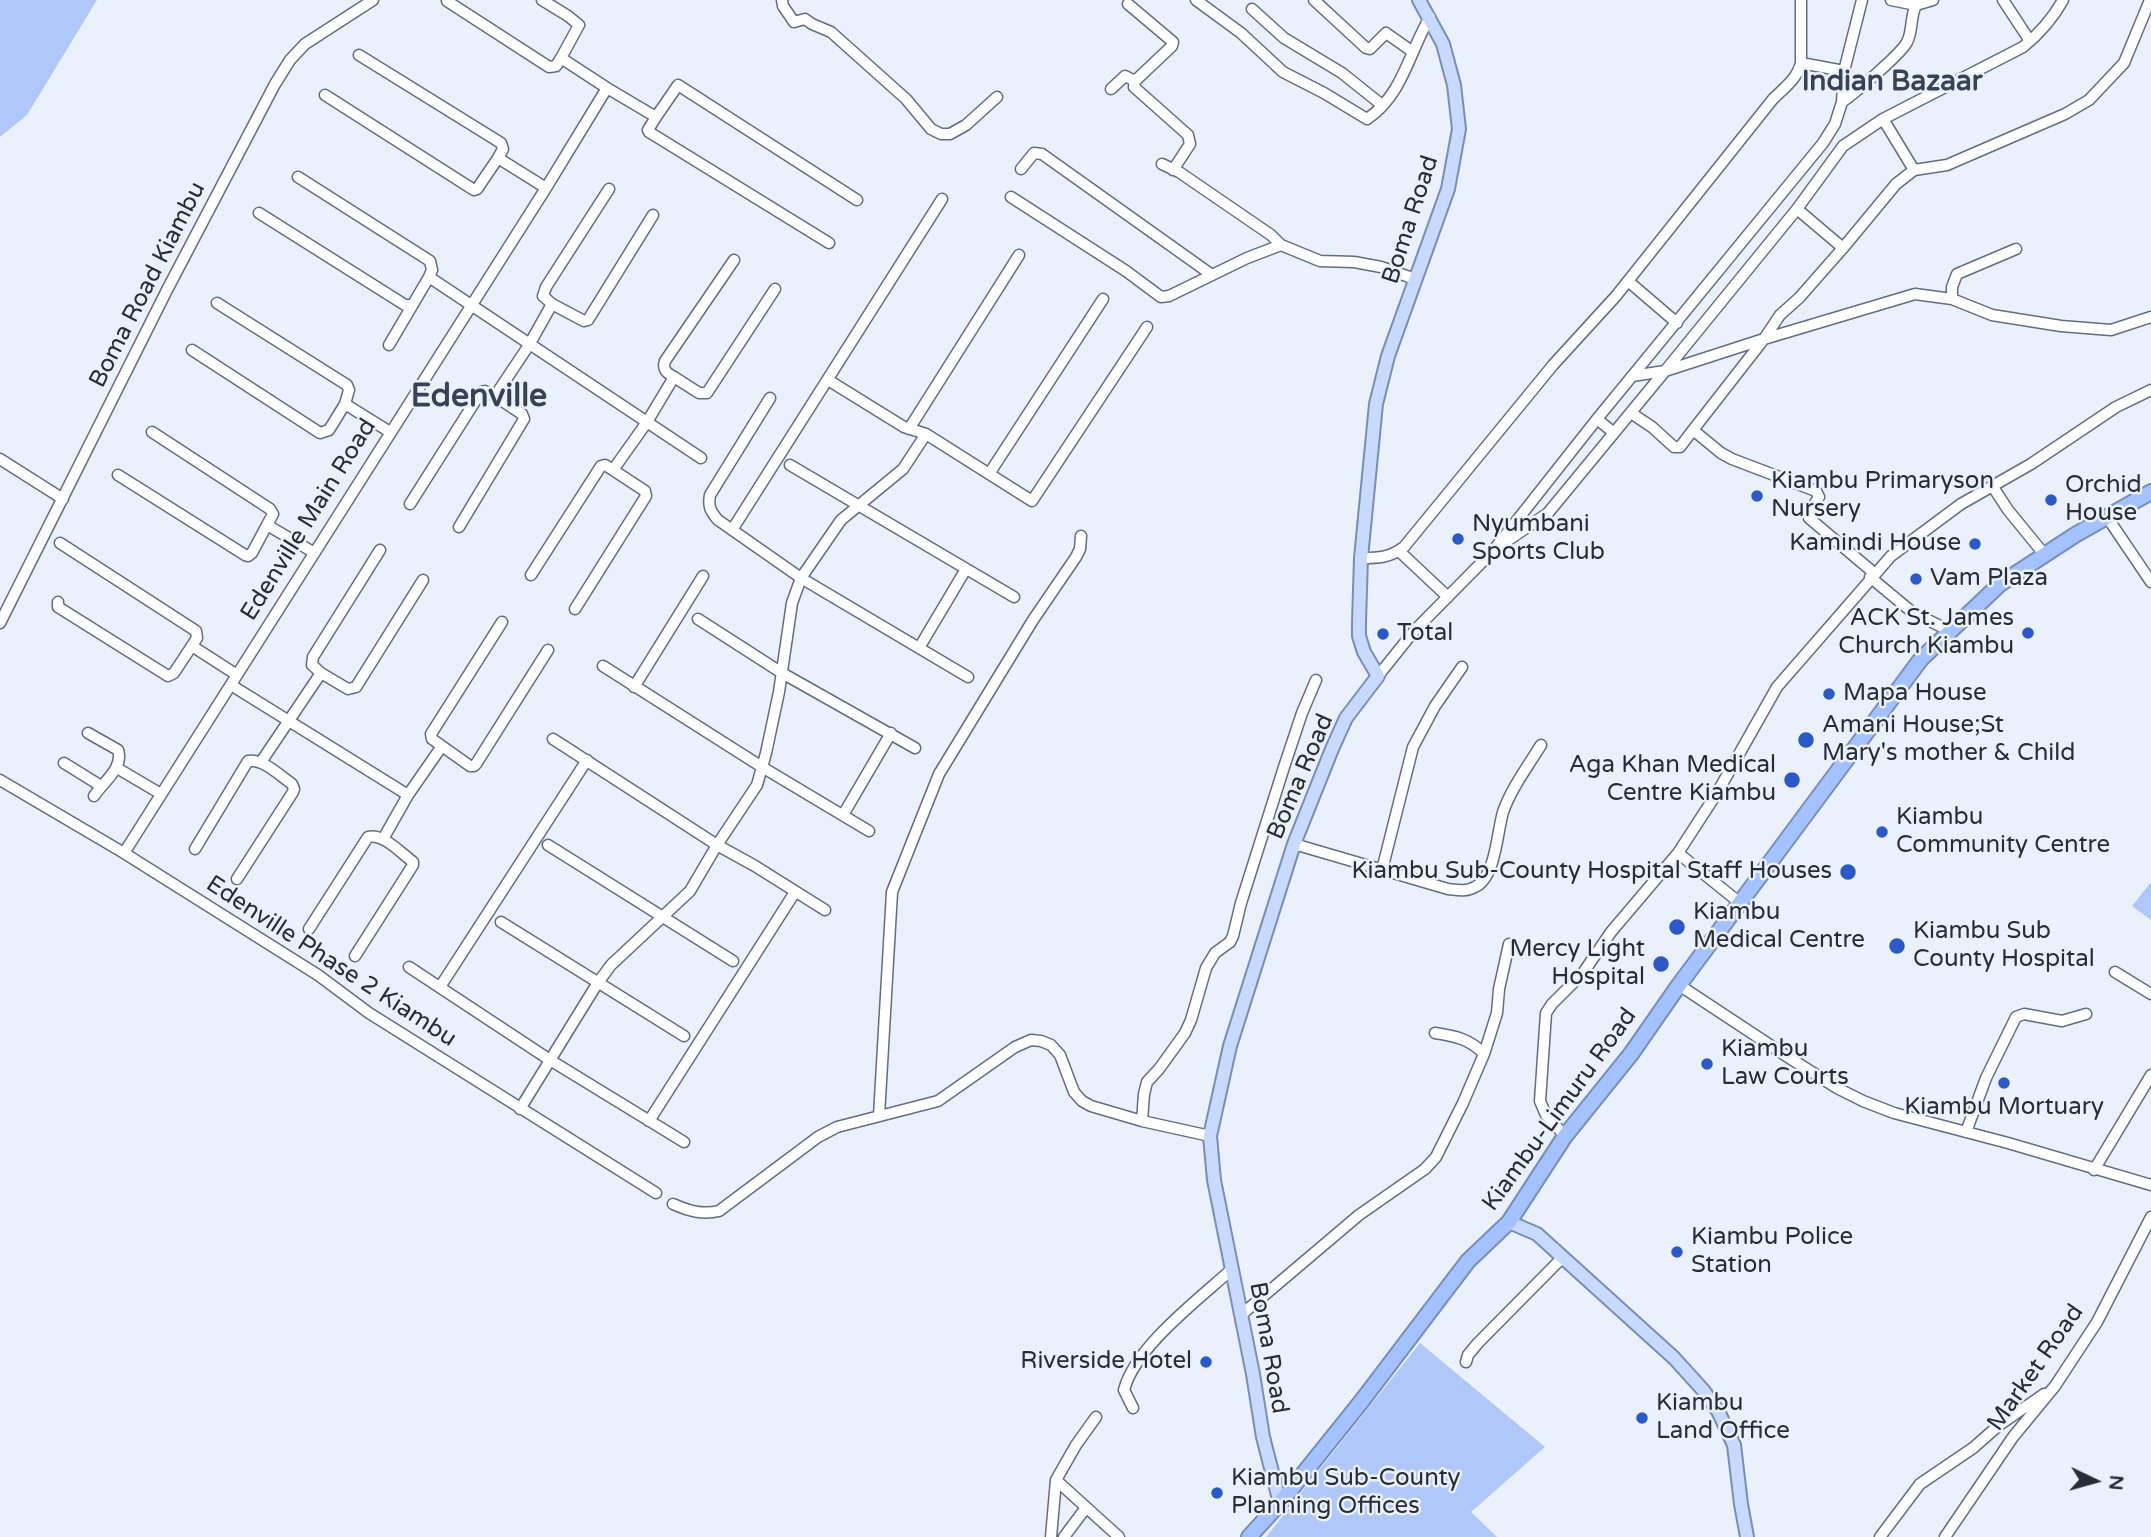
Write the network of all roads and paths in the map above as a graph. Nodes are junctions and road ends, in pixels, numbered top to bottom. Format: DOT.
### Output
graph roads {
  1 [pos="373,0"];
  2 [pos="542,0"];
  3 [pos="782,0"];
  4 [pos="1196,0"];
  5 [pos="1314,0"];
  6 [pos="1419,0"];
  7 [pos="1801,0"];
  8 [pos="1862,0"];
  9 [pos="1891,0"];
  10 [pos="1933,0"];
  11 [pos="2003,0"];
  12 [pos="2063,0"];
  13 [pos="2150,0"];
  14 [pos="447,1"];
  15 [pos="1128,4"];
  16 [pos="1916,5"];
  17 [pos="1252,9"];
  18 [pos="1430,17"];
  19 [pos="2030,41"];
  20 [pos="1413,52"];
  21 [pos="359,55"];
  22 [pos="561,58"];
  23 [pos="1801,63"];
  24 [pos="1844,71"];
  25 [pos="1136,81"];
  26 [pos="607,88"];
  27 [pos="1111,89"];
  28 [pos="325,95"];
  29 [pos="997,97"];
  30 [pos="1842,102"];
  31 [pos="1382,105"];
  32 [pos="656,117"];
  33 [pos="1883,119"];
  34 [pos="1828,135"];
  35 [pos="1843,146"];
  36 [pos="498,158"];
  37 [pos="1162,164"];
  38 [pos="1021,169"];
  39 [pos="1173,170"];
  40 [pos="1914,170"];
  41 [pos="298,177"];
  42 [pos="546,188"];
  43 [pos="609,189"];
  44 [pos="1011,197"];
  45 [pos="942,199"];
  46 [pos="858,200"];
  47 [pos="1797,209"];
  48 [pos="259,213"];
  49 [pos="653,215"];
  50 [pos="829,243"];
  51 [pos="1282,245"];
  52 [pos="1843,248"];
  53 [pos="2015,249"];
  54 [pos="1018,256"];
  55 [pos="734,260"];
  56 [pos="1212,275"];
  57 [pos="429,276"];
  58 [pos="1415,279"];
  59 [pos="1628,281"];
  60 [pos="775,289"];
  61 [pos="1103,299"];
  62 [pos="1952,299"];
  63 [pos="216,303"];
  64 [pos="471,304"];
  65 [pos="552,304"];
  66 [pos="411,305"];
  67 [pos="2151,317"];
  68 [pos="1677,323"];
  69 [pos="1147,327"];
  70 [pos="1764,339"];
  71 [pos="389,345"];
  72 [pos="530,345"];
  73 [pos="192,350"];
  74 [pos="1665,371"];
  75 [pos="1632,376"];
  76 [pos="674,377"];
  77 [pos="828,380"];
  78 [pos="2151,390"];
  79 [pos="495,396"];
  80 [pos="770,398"];
  81 [pos="345,404"];
  82 [pos="1630,413"];
  83 [pos="1597,419"];
  84 [pos="647,422"];
  85 [pos="909,429"];
  86 [pos="1693,430"];
  87 [pos="152,432"];
  88 [pos="390,432"];
  89 [pos="1614,433"];
  90 [pos="926,434"];
  91 [pos="701,458"];
  92 [pos="0,459"];
  93 [pos="790,465"];
  94 [pos="613,470"];
  95 [pos="989,474"];
  96 [pos="118,475"];
  97 [pos="1993,487"];
  98 [pos="2151,493"];
  99 [pos="63,499"];
  100 [pos="410,504"];
  101 [pos="859,505"];
  102 [pos="2107,517"];
  103 [pos="267,525"];
  104 [pos="459,527"];
  105 [pos="732,530"];
  106 [pos="1081,536"];
  107 [pos="60,542"];
  108 [pos="380,550"];
  109 [pos="1398,551"];
  110 [pos="313,552"];
  111 [pos="1492,552"];
  112 [pos="2043,554"];
  113 [pos="1361,558"];
  114 [pos="966,569"];
  115 [pos="531,575"];
  116 [pos="1872,575"];
  117 [pos="703,576"];
  118 [pos="801,578"];
  119 [pos="423,580"];
  120 [pos="2151,582"];
  121 [pos="1014,597"];
  122 [pos="1448,597"];
  123 [pos="58,602"];
  124 [pos="575,609"];
  125 [pos="698,619"];
  126 [pos="502,622"];
  127 [pos="0,623"];
  128 [pos="1950,631"];
  129 [pos="192,646"];
  130 [pos="919,648"];
  131 [pos="548,650"];
  132 [pos="603,666"];
  133 [pos="1462,667"];
  134 [pos="321,673"];
  135 [pos="782,673"];
  136 [pos="237,675"];
  137 [pos="968,677"];
  138 [pos="1378,677"];
  139 [pos="1316,680"];
  140 [pos="231,685"];
  141 [pos="634,687"];
  142 [pos="288,722"];
  143 [pos="88,733"];
  144 [pos="891,733"];
  145 [pos="553,739"];
  146 [pos="1541,745"];
  147 [pos="442,746"];
  148 [pos="915,748"];
  149 [pos="587,760"];
  150 [pos="261,762"];
  151 [pos="64,763"];
  152 [pos="762,767"];
  153 [pos="117,768"];
  154 [pos="0,780"];
  155 [pos="101,786"];
  156 [pos="161,794"];
  157 [pos="94,796"];
  158 [pos="408,796"];
  159 [pos="843,815"];
  160 [pos="869,831"];
  161 [pos="383,839"];
  162 [pos="1294,844"];
  163 [pos="548,845"];
  164 [pos="717,845"];
  165 [pos="195,849"];
  166 [pos="124,852"];
  167 [pos="1678,853"];
  168 [pos="1382,870"];
  169 [pos="237,879"];
  170 [pos="795,892"];
  171 [pos="1740,903"];
  172 [pos="825,910"];
  173 [pos="663,917"];
  174 [pos="501,922"];
  175 [pos="309,929"];
  176 [pos="1509,944"];
  177 [pos="355,956"];
  178 [pos="733,961"];
  179 [pos="409,967"];
  180 [pos="2115,972"];
  181 [pos="597,984"];
  182 [pos="1679,985"];
  183 [pos="440,987"];
  184 [pos="2151,994"];
  185 [pos="2086,1014"];
  186 [pos="1435,1033"];
  187 [pos="684,1036"];
  188 [pos="1484,1055"];
  189 [pos="550,1059"];
  190 [pos="2151,1075"];
  191 [pos="518,1108"];
  192 [pos="879,1116"];
  193 [pos="649,1121"];
  194 [pos="1142,1121"];
  195 [pos="1966,1132"];
  196 [pos="1210,1136"];
  197 [pos="1565,1136"];
  198 [pos="684,1142"];
  199 [pos="2094,1170"];
  200 [pos="2151,1185"];
  201 [pos="656,1193"];
  202 [pos="673,1204"];
  203 [pos="2151,1217"];
  204 [pos="1509,1222"];
  205 [pos="1562,1258"];
  206 [pos="1232,1269"];
  207 [pos="1241,1315"];
  208 [pos="1466,1362"];
  209 [pos="2055,1386"];
  210 [pos="1133,1408"];
  211 [pos="1096,1417"];
  212 [pos="1056,1480"];
  213 [pos="1280,1503"];
  214 [pos="1085,1508"];
  215 [pos="1051,1537"];
  216 [pos="1064,1537"];
  217 [pos="1119,1537"];
  218 [pos="1249,1537"];
  219 [pos="1747,1537"];
  220 [pos="1880,1537"];
  221 [pos="1945,1537"];
  1 -- 99 [label="street, Boma Road Kiambu"];
  2 -- 22 [label="street"];
  3 -- 29 [label="street"];
  4 -- 31 [label="street"];
  5 -- 20 [label="street"];
  6 -- 18 [label="main road, Boma Road"];
  7 -- 23 [label="street"];
  8 -- 24 [label="street"];
  9 -- 16 [label="street"];
  10 -- 16 [label="street"];
  11 -- 19 [label="street"];
  12 -- 19 [label="street"];
  13 -- 40 [label="street"];
  14 -- 22 [label="street"];
  15 -- 25 [label="street"];
  16 -- 30 [label="street"];
  17 -- 31 [label="street"];
  18 -- 20 [label="street"];
  18 -- 58 [label="main road, Boma Road"];
  19 -- 33 [label="street"];
  20 -- 31 [label="street"];
  21 -- 36 [label="street"];
  22 -- 26 [label="street"];
  23 -- 24 [label="street"];
  23 -- 59 [label="street"];
  24 -- 30 [label="street"];
  25 -- 27 [label="street"];
  25 -- 39 [label="street"];
  26 -- 32 [label="street"];
  26 -- 42 [label="street, Edenville Main Road"];
  28 -- 36 [label="street"];
  30 -- 34 [label="street"];
  32 -- 46 [label="street"];
  32 -- 50 [label="street"];
  33 -- 35 [label="street"];
  33 -- 40 [label="street"];
  34 -- 35 [label="street"];
  34 -- 68 [label="street"];
  35 -- 47 [label="street"];
  36 -- 42 [label="street"];
  37 -- 39 [label="street"];
  38 -- 56 [label="street"];
  39 -- 51 [label="street"];
  40 -- 52 [label="street"];
  41 -- 57 [label="street"];
  42 -- 64 [label="street, Edenville Main Road"];
  43 -- 65 [label="street"];
  44 -- 56 [label="street"];
  45 -- 77 [label="street"];
  47 -- 52 [label="street"];
  47 -- 74 [label="street"];
  48 -- 66 [label="street"];
  49 -- 65 [label="street"];
  51 -- 56 [label="street"];
  51 -- 58 [label="street"];
  52 -- 70 [label="street"];
  53 -- 62 [label="street"];
  54 -- 85 [label="street"];
  55 -- 76 [label="street"];
  57 -- 64 [label="street"];
  57 -- 66 [label="street"];
  58 -- 113 [label="main road, Boma Road"];
  59 -- 68 [label="street"];
  59 -- 109 [label="street"];
  60 -- 76 [label="street"];
  61 -- 95 [label="street"];
  62 -- 67 [label="street"];
  62 -- 70 [label="street"];
  63 -- 81 [label="street"];
  64 -- 72 [label="street"];
  64 -- 88 [label="street, Edenville Main Road"];
  65 -- 72 [label="street"];
  66 -- 71 [label="street"];
  68 -- 75 [label="street"];
  69 -- 95 [label="street"];
  70 -- 74 [label="street"];
  70 -- 86 [label="street"];
  72 -- 79 [label="street"];
  72 -- 84 [label="street"];
  73 -- 81 [label="street"];
  74 -- 75 [label="street"];
  74 -- 82 [label="street"];
  75 -- 83 [label="street"];
  76 -- 84 [label="street"];
  77 -- 85 [label="street"];
  77 -- 105 [label="street"];
  78 -- 97 [label="street"];
  79 -- 100 [label="street"];
  79 -- 104 [label="street"];
  80 -- 105 [label="street"];
  81 -- 88 [label="street"];
  82 -- 86 [label="street"];
  82 -- 89 [label="street"];
  83 -- 89 [label="street"];
  83 -- 111 [label="street"];
  84 -- 91 [label="street"];
  84 -- 94 [label="street"];
  85 -- 90 [label="street"];
  86 -- 116 [label="street"];
  87 -- 103 [label="street"];
  88 -- 110 [label="street, Edenville Main Road"];
  89 -- 111 [label="street"];
  90 -- 95 [label="street"];
  90 -- 101 [label="street"];
  92 -- 99 [label="street"];
  93 -- 101 [label="street"];
  94 -- 115 [label="street"];
  94 -- 124 [label="street"];
  96 -- 103 [label="street"];
  97 -- 112 [label="street"];
  97 -- 116 [label="street"];
  98 -- 102 [label="highway, Kiambu-Limuru Road"];
  99 -- 127 [label="street, Boma Road Kiambu"];
  101 -- 114 [label="street"];
  101 -- 118 [label="street"];
  102 -- 112 [label="highway, Kiambu-Limuru Road"];
  102 -- 120 [label="street"];
  103 -- 110 [label="street"];
  105 -- 118 [label="street"];
  106 -- 192 [label="street"];
  107 -- 129 [label="street"];
  108 -- 134 [label="street"];
  109 -- 113 [label="street"];
  109 -- 122 [label="street"];
  110 -- 136 [label="street, Edenville Main Road"];
  111 -- 122 [label="street"];
  112 -- 128 [label="highway, Kiambu-Limuru Road"];
  113 -- 138 [label="main road, Boma Road"];
  114 -- 121 [label="street"];
  114 -- 130 [label="street"];
  116 -- 128 [label="street"];
  116 -- 167 [label="street"];
  117 -- 141 [label="street"];
  118 -- 130 [label="street"];
  118 -- 135 [label="street"];
  119 -- 134 [label="street"];
  122 -- 138 [label="street"];
  123 -- 129 [label="street"];
  125 -- 135 [label="street"];
  126 -- 147 [label="street"];
  128 -- 171 [label="highway, Kiambu-Limuru Road"];
  129 -- 136 [label="street"];
  130 -- 137 [label="street"];
  131 -- 147 [label="street"];
  132 -- 141 [label="street"];
  133 -- 168 [label="street"];
  134 -- 142 [label="street"];
  135 -- 144 [label="street"];
  135 -- 152 [label="street"];
  136 -- 140 [label="street, Edenville Main Road"];
  138 -- 162 [label="main road, Boma Road"];
  139 -- 194 [label="street"];
  140 -- 142 [label="street"];
  140 -- 156 [label="street, Edenville Main Road"];
  141 -- 152 [label="street"];
  142 -- 150 [label="street"];
  142 -- 158 [label="street"];
  143 -- 153 [label="street"];
  144 -- 148 [label="street"];
  144 -- 159 [label="street"];
  145 -- 149 [label="street"];
  146 -- 168 [label="street"];
  147 -- 158 [label="street"];
  149 -- 164 [label="street"];
  149 -- 183 [label="street"];
  150 -- 165 [label="street"];
  150 -- 169 [label="street"];
  151 -- 155 [label="street"];
  152 -- 159 [label="street"];
  152 -- 164 [label="street"];
  153 -- 155 [label="street"];
  153 -- 156 [label="street"];
  154 -- 166 [label="street"];
  155 -- 157 [label="street"];
  156 -- 166 [label="street, Edenville Main Road"];
  158 -- 161 [label="street"];
  159 -- 160 [label="street"];
  161 -- 175 [label="street"];
  161 -- 177 [label="street"];
  162 -- 168 [label="street"];
  162 -- 196 [label="main road, Boma Road"];
  163 -- 173 [label="street"];
  164 -- 170 [label="street"];
  164 -- 173 [label="street"];
  166 -- 191 [label="street, Edenville Phase 2 Kiambu"];
  167 -- 171 [label="street"];
  167 -- 197 [label="street"];
  170 -- 172 [label="street"];
  170 -- 193 [label="street"];
  171 -- 182 [label="highway, Kiambu-Limuru Road"];
  173 -- 178 [label="street"];
  173 -- 181 [label="street"];
  174 -- 181 [label="street"];
  176 -- 188 [label="street"];
  179 -- 183 [label="street"];
  180 -- 184 [label="street"];
  181 -- 187 [label="street"];
  181 -- 189 [label="street"];
  182 -- 195 [label="street"];
  182 -- 197 [label="highway, Kiambu-Limuru Road"];
  183 -- 189 [label="street"];
  185 -- 195 [label="street"];
  186 -- 188 [label="street"];
  188 -- 207 [label="street"];
  189 -- 191 [label="street"];
  189 -- 193 [label="street"];
  190 -- 199 [label="street"];
  191 -- 201 [label="street, Edenville Phase 2 Kiambu"];
  192 -- 194 [label="street"];
  192 -- 202 [label="street"];
  193 -- 198 [label="street"];
  194 -- 196 [label="street"];
  195 -- 199 [label="street"];
  196 -- 206 [label="main road, Boma Road"];
  197 -- 204 [label="highway, Kiambu-Limuru Road"];
  199 -- 200 [label="street"];
  203 -- 209 [label="street, Market Road"];
  204 -- 205 [label="main road"];
  204 -- 213 [label="highway, Kiambu-Limuru Road"];
  205 -- 208 [label="street"];
  205 -- 219 [label="main road"];
  206 -- 207 [label="main road, Boma Road"];
  206 -- 210 [label="street"];
  207 -- 213 [label="main road, Boma Road"];
  209 -- 220 [label="street"];
  209 -- 221 [label="street, Market Road"];
  211 -- 212 [label="street"];
  212 -- 214 [label="street"];
  212 -- 215 [label="street"];
  213 -- 218 [label="highway, Kiambu-Limuru Road"];
  214 -- 216 [label="street"];
  214 -- 217 [label="street"];
}
